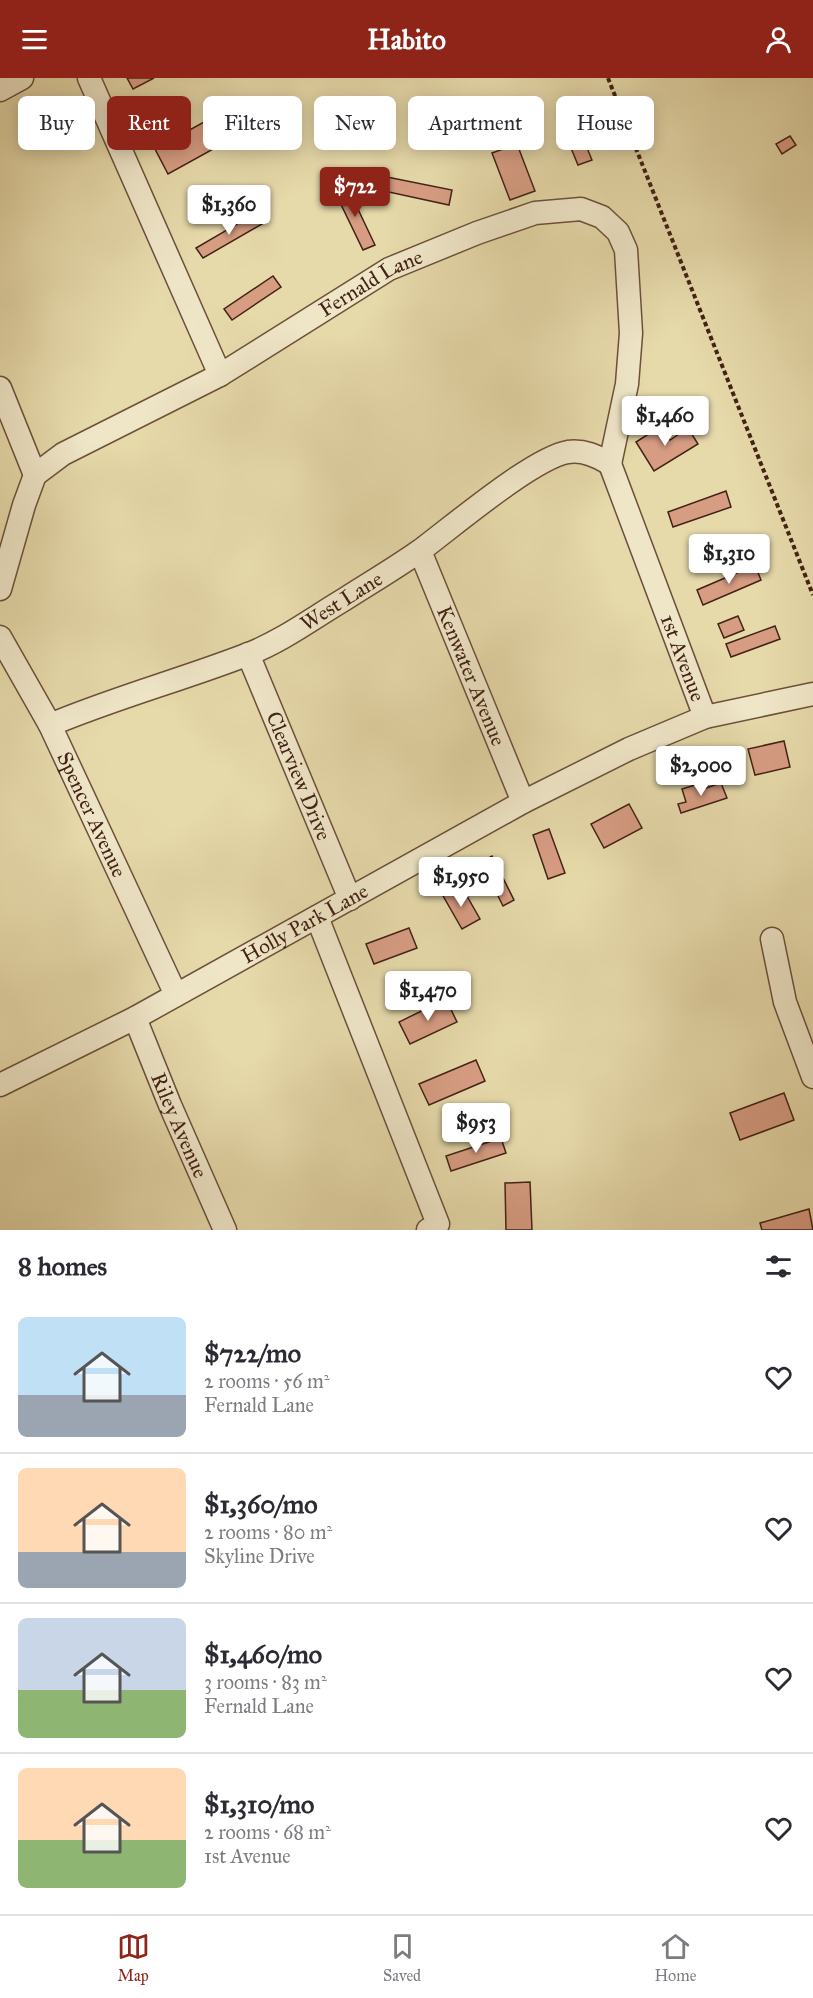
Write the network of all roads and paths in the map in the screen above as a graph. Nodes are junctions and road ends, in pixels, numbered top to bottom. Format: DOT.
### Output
graph roads {
  1 [pos="22,78"];
  2 [pos="89,78"];
  3 [pos="608,78"];
  4 [pos="0,90"];
  5 [pos="219,375"];
  6 [pos="0,388"];
  7 [pos="610,464"];
  8 [pos="35,475"];
  9 [pos="420,551"];
  10 [pos="0,589"];
  11 [pos="813,595"];
  12 [pos="0,637"];
  13 [pos="248,654"];
  14 [pos="813,694"];
  15 [pos="705,717"];
  16 [pos="50,725"];
  17 [pos="523,802"];
  18 [pos="350,899"];
  19 [pos="317,917"];
  20 [pos="772,939"];
  21 [pos="177,995"];
  22 [pos="135,1018"];
  23 [pos="813,1077"];
  24 [pos="0,1085"];
  25 [pos="433,1227"];
  26 [pos="225,1230"];
  1 -- 4 [label="street"];
  2 -- 5 [label="street"];
  3 -- 11 [label="path"];
  5 -- 7 [label="street, Fernald Lane"];
  5 -- 8 [label="street, Fernald Lane"];
  6 -- 8 [label="street"];
  7 -- 9 [label="street, West Lane"];
  7 -- 15 [label="street, 1st Avenue"];
  8 -- 10 [label="street"];
  9 -- 13 [label="street, West Lane"];
  9 -- 17 [label="street, Kenwater Avenue"];
  12 -- 16 [label="street, Spencer Avenue"];
  13 -- 16 [label="street, West Lane"];
  13 -- 18 [label="street, Clearview Drive"];
  14 -- 15 [label="street, Holly Park Lane"];
  15 -- 17 [label="street, Holly Park Lane"];
  16 -- 21 [label="street, Spencer Avenue"];
  17 -- 18 [label="street, Holly Park Lane"];
  18 -- 19 [label="street, Holly Park Lane"];
  19 -- 21 [label="street, Holly Park Lane"];
  19 -- 25 [label="street"];
  20 -- 23 [label="street"];
  21 -- 22 [label="street, Holly Park Lane"];
  22 -- 24 [label="street, Holly Park Lane"];
  22 -- 26 [label="street, Riley Avenue"];
}
